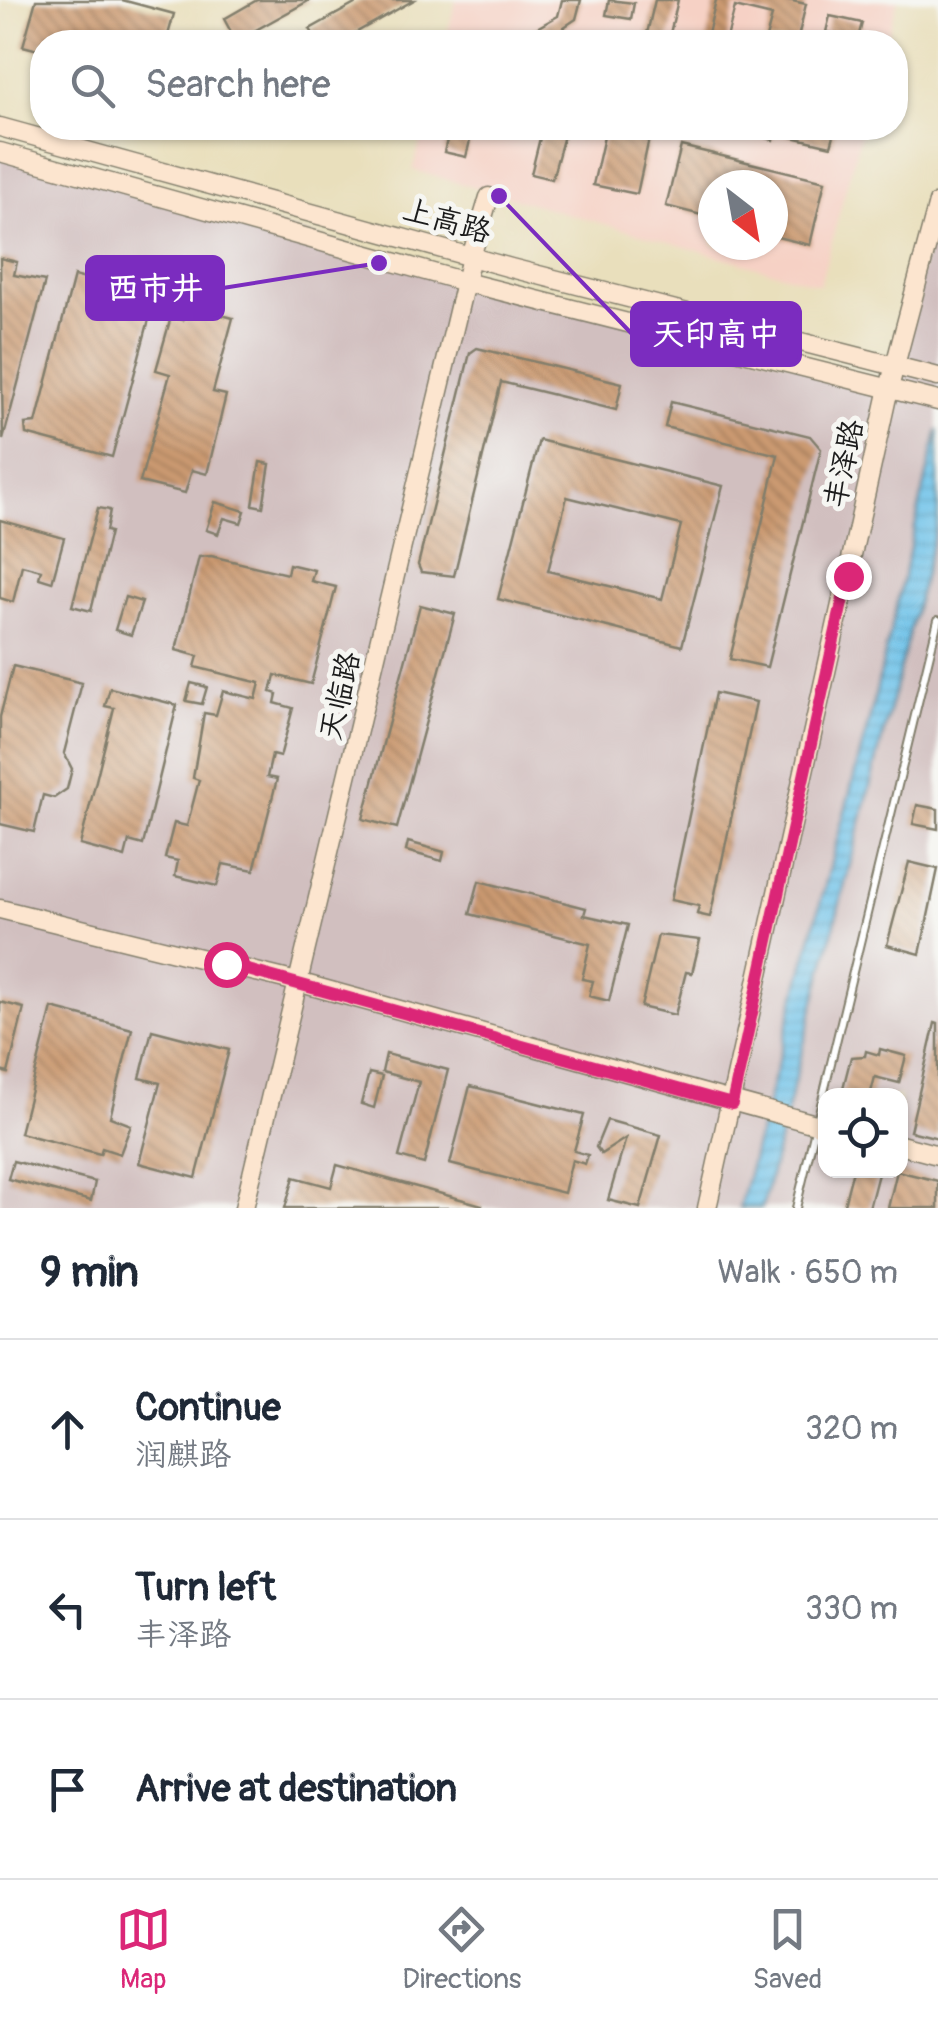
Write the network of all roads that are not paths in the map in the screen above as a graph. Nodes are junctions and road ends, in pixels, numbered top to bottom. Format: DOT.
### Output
graph roads {
  1 [pos="0,127"];
  2 [pos="30,135"];
  3 [pos="47,140"];
  4 [pos="0,152"];
  5 [pos="490,197"];
  6 [pos="938,203"];
  7 [pos="471,257"];
  8 [pos="466,282"];
  9 [pos="895,365"];
  10 [pos="938,377"];
  11 [pos="889,388"];
  12 [pos="938,401"];
  13 [pos="938,620"];
  14 [pos="0,909"];
  15 [pos="300,983"];
  16 [pos="830,1088"];
  17 [pos="732,1104"];
  18 [pos="818,1125"];
  19 [pos="818,1136"];
  20 [pos="908,1148"];
  21 [pos="938,1155"];
  22 [pos="244,1208"];
  23 [pos="707,1208"];
  24 [pos="796,1208"];
  1 -- 2 [label="main road, 上高路"];
  3 -- 7 [label="main road, 上高路"];
  4 -- 8 [label="main road, 上高路"];
  5 -- 7 [label="main road, 天临路"];
  6 -- 9 [label="main road, 丰泽路"];
  7 -- 8 [label="main road, 天临路"];
  7 -- 9 [label="main road, 上高路"];
  8 -- 11 [label="main road, 上高路"];
  8 -- 15 [label="main road, 天临路"];
  9 -- 10 [label="main road, 上高路"];
  9 -- 11 [label="main road, 丰泽路"];
  11 -- 12 [label="main road, 上高路"];
  11 -- 17 [label="main road, 丰泽路"];
  13 -- 16 [label="lane"];
  14 -- 15 [label="main road"];
  15 -- 17 [label="main road"];
  15 -- 22 [label="main road, 天临路"];
  17 -- 18 [label="main road"];
  17 -- 23 [label="main road, 丰泽路"];
  19 -- 24 [label="lane"];
  20 -- 21 [label="main road"];
}
